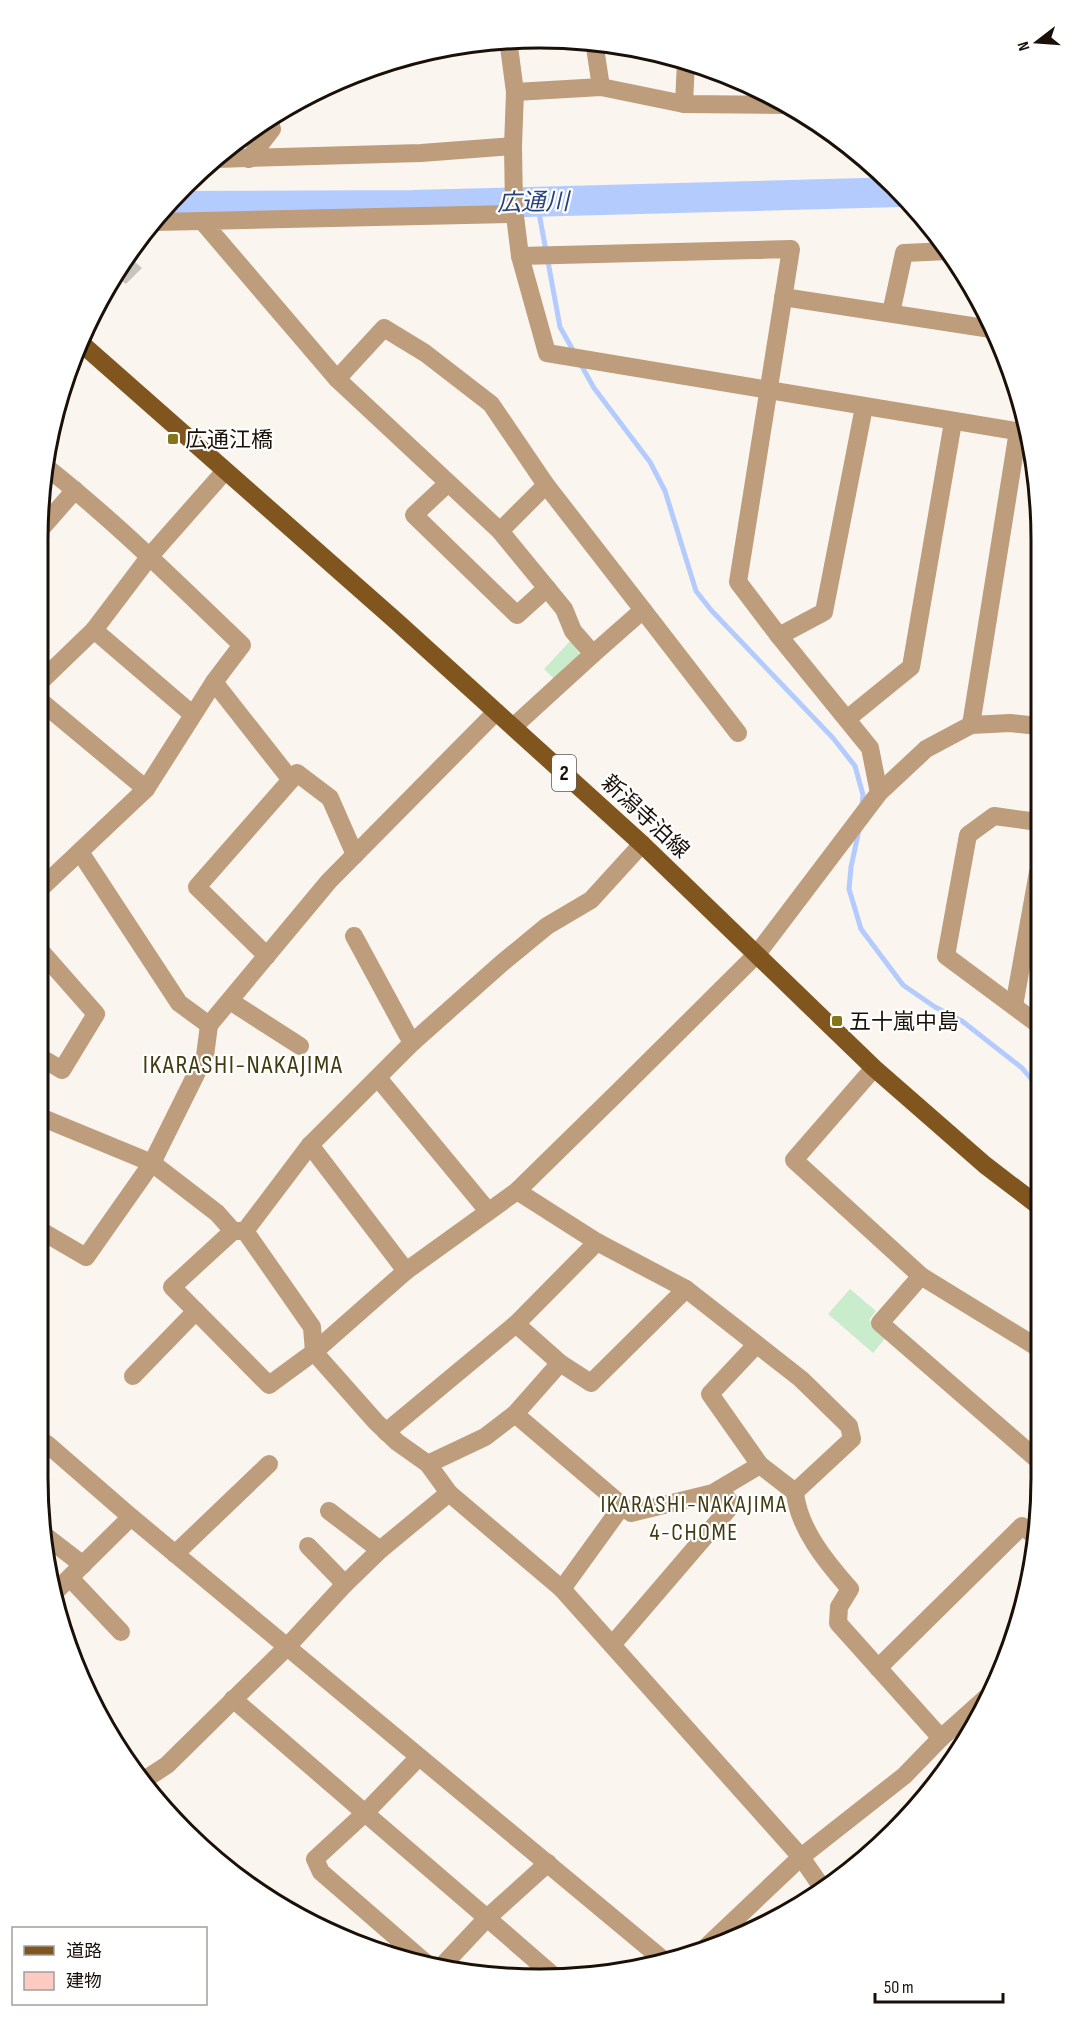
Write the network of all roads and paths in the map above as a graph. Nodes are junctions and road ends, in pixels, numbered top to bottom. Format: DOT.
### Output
graph roads {
  1 [pos="509,49"];
  2 [pos="596,51"];
  3 [pos="686,71"];
  4 [pos="601,87"];
  5 [pos="515,92"];
  6 [pos="765,103"];
  7 [pos="684,104"];
  8 [pos="272,128"];
  9 [pos="513,150"];
  10 [pos="229,159"];
  11 [pos="249,159"];
  12 [pos="514,211"];
  13 [pos="202,221"];
  14 [pos="165,222"];
  15 [pos="937,252"];
  16 [pos="520,256"];
  17 [pos="783,297"];
  18 [pos="891,313"];
  19 [pos="983,328"];
  20 [pos="86,348"];
  21 [pos="337,379"];
  22 [pos="768,391"];
  23 [pos="864,407"];
  24 [pos="953,422"];
  25 [pos="1019,431"];
  26 [pos="1021,441"];
  27 [pos="225,471"];
  28 [pos="52,472"];
  29 [pos="447,484"];
  30 [pos="546,485"];
  31 [pos="75,490"];
  32 [pos="49,520"];
  33 [pos="500,531"];
  34 [pos="150,556"];
  35 [pos="547,588"];
  36 [pos="643,610"];
  37 [pos="94,630"];
  38 [pos="779,636"];
  39 [pos="593,654"];
  40 [pos="48,674"];
  41 [pos="213,682"];
  42 [pos="48,707"];
  43 [pos="496,712"];
  44 [pos="192,714"];
  45 [pos="847,719"];
  46 [pos="971,725"];
  47 [pos="1031,725"];
  48 [pos="513,727"];
  49 [pos="738,733"];
  50 [pos="291,780"];
  51 [pos="146,789"];
  52 [pos="879,793"];
  53 [pos="1031,821"];
  54 [pos="642,844"];
  55 [pos="80,852"];
  56 [pos="355,855"];
  57 [pos="48,882"];
  58 [pos="1031,911"];
  59 [pos="354,936"];
  60 [pos="757,954"];
  61 [pos="267,956"];
  62 [pos="48,959"];
  63 [pos="230,1001"];
  64 [pos="1014,1006"];
  65 [pos="1031,1019"];
  66 [pos="209,1025"];
  67 [pos="413,1042"];
  68 [pos="300,1046"];
  69 [pos="48,1062"];
  70 [pos="874,1068"];
  71 [pos="378,1078"];
  72 [pos="48,1120"];
  73 [pos="310,1146"];
  74 [pos="152,1163"];
  75 [pos="517,1191"];
  76 [pos="1031,1200"];
  77 [pos="488,1211"];
  78 [pos="239,1231"];
  79 [pos="48,1235"];
  80 [pos="597,1242"];
  81 [pos="406,1271"];
  82 [pos="921,1276"];
  83 [pos="686,1289"];
  84 [pos="196,1311"];
  85 [pos="516,1324"];
  86 [pos="1031,1343"];
  87 [pos="756,1346"];
  88 [pos="314,1352"];
  89 [pos="560,1363"];
  90 [pos="133,1376"];
  91 [pos="516,1414"];
  92 [pos="386,1432"];
  93 [pos="48,1446"];
  94 [pos="1031,1454"];
  95 [pos="269,1464"];
  96 [pos="428,1464"];
  97 [pos="760,1465"];
  98 [pos="720,1489"];
  99 [pos="795,1492"];
  100 [pos="449,1493"];
  101 [pos="622,1506"];
  102 [pos="329,1511"];
  103 [pos="131,1518"];
  104 [pos="1028,1531"];
  105 [pos="52,1543"];
  106 [pos="308,1546"];
  107 [pos="380,1551"];
  108 [pos="175,1554"];
  109 [pos="76,1572"];
  110 [pos="345,1584"];
  111 [pos="60,1587"];
  112 [pos="562,1589"];
  113 [pos="121,1632"];
  114 [pos="612,1645"];
  115 [pos="286,1648"];
  116 [pos="878,1668"];
  117 [pos="233,1700"];
  118 [pos="965,1723"];
  119 [pos="941,1738"];
  120 [pos="419,1757"];
  121 [pos="150,1776"];
  122 [pos="365,1813"];
  123 [pos="801,1857"];
  124 [pos="548,1863"];
  125 [pos="818,1882"];
  126 [pos="487,1918"];
  127 [pos="718,1935"];
  128 [pos="414,1952"];
  129 [pos="657,1955"];
  130 [pos="447,1961"];
  131 [pos="546,1969"];
  1 -- 5 [label="street"];
  2 -- 4 [label="street"];
  3 -- 7 [label="street"];
  4 -- 5 [label="street"];
  4 -- 7 [label="street"];
  5 -- 9 [label="street"];
  6 -- 7 [label="street"];
  8 -- 11 [label="street"];
  9 -- 11 [label="street"];
  9 -- 12 [label="street"];
  10 -- 11 [label="street"];
  12 -- 13 [label="street"];
  12 -- 16 [label="street"];
  13 -- 14 [label="street"];
  13 -- 21 [label="street"];
  15 -- 18 [label="street"];
  16 -- 17 [label="street"];
  16 -- 22 [label="street"];
  17 -- 18 [label="street"];
  17 -- 22 [label="street"];
  18 -- 19 [label="street"];
  20 -- 27 [label="main road, 新潟寺泊線 / 2"];
  21 -- 29 [label="street"];
  21 -- 30 [label="street"];
  22 -- 23 [label="street"];
  22 -- 38 [label="street"];
  23 -- 24 [label="street"];
  23 -- 38 [label="street"];
  24 -- 25 [label="street"];
  24 -- 45 [label="street"];
  26 -- 46 [label="street"];
  27 -- 34 [label="street"];
  27 -- 43 [label="main road, 新潟寺泊線 / 2"];
  28 -- 31 [label="street"];
  29 -- 33 [label="street"];
  29 -- 35 [label="street"];
  30 -- 33 [label="street"];
  30 -- 36 [label="street"];
  31 -- 32 [label="street"];
  31 -- 34 [label="street"];
  33 -- 35 [label="street"];
  34 -- 37 [label="street"];
  34 -- 41 [label="street"];
  35 -- 39 [label="street"];
  36 -- 39 [label="street"];
  36 -- 49 [label="street"];
  37 -- 40 [label="street"];
  37 -- 44 [label="street"];
  38 -- 45 [label="street"];
  39 -- 48 [label="street"];
  41 -- 44 [label="street"];
  41 -- 50 [label="street"];
  42 -- 51 [label="street"];
  43 -- 48 [label="main road, 新潟寺泊線 / 2"];
  43 -- 56 [label="street"];
  44 -- 51 [label="street"];
  45 -- 52 [label="street"];
  46 -- 47 [label="street"];
  46 -- 52 [label="street"];
  48 -- 54 [label="main road, 新潟寺泊線 / 2"];
  50 -- 56 [label="street"];
  50 -- 61 [label="street"];
  51 -- 55 [label="street"];
  52 -- 60 [label="street"];
  53 -- 64 [label="street"];
  54 -- 60 [label="main road, 新潟寺泊線 / 2"];
  54 -- 67 [label="street"];
  55 -- 57 [label="street"];
  55 -- 66 [label="street"];
  56 -- 61 [label="street"];
  58 -- 64 [label="street"];
  59 -- 67 [label="street"];
  60 -- 70 [label="main road, 新潟寺泊線 / 2"];
  60 -- 75 [label="street"];
  61 -- 63 [label="street"];
  62 -- 69 [label="street"];
  63 -- 66 [label="street"];
  63 -- 68 [label="street"];
  64 -- 65 [label="street"];
  66 -- 74 [label="street"];
  67 -- 71 [label="street"];
  70 -- 76 [label="main road, 新潟寺泊線 / 2"];
  70 -- 82 [label="street"];
  71 -- 73 [label="street"];
  71 -- 77 [label="street"];
  72 -- 74 [label="street"];
  73 -- 78 [label="street"];
  73 -- 81 [label="street"];
  74 -- 78 [label="street"];
  74 -- 79 [label="street"];
  75 -- 77 [label="street"];
  75 -- 80 [label="street"];
  77 -- 81 [label="street"];
  78 -- 84 [label="street"];
  78 -- 88 [label="street"];
  80 -- 83 [label="street"];
  80 -- 85 [label="street"];
  81 -- 88 [label="street"];
  82 -- 86 [label="street"];
  82 -- 94 [label="street"];
  83 -- 87 [label="street"];
  83 -- 89 [label="street"];
  84 -- 88 [label="street"];
  84 -- 90 [label="street"];
  85 -- 89 [label="street"];
  85 -- 92 [label="street"];
  87 -- 97 [label="street"];
  87 -- 99 [label="street"];
  88 -- 92 [label="street"];
  89 -- 91 [label="street"];
  91 -- 96 [label="street"];
  91 -- 101 [label="street"];
  92 -- 96 [label="street"];
  93 -- 103 [label="street"];
  95 -- 108 [label="street"];
  96 -- 100 [label="street"];
  97 -- 98 [label="street"];
  97 -- 99 [label="street"];
  98 -- 101 [label="street"];
  98 -- 114 [label="street"];
  99 -- 116 [label="street"];
  100 -- 107 [label="street"];
  100 -- 112 [label="street"];
  101 -- 112 [label="street"];
  102 -- 107 [label="street"];
  103 -- 108 [label="street"];
  103 -- 109 [label="street"];
  104 -- 116 [label="street"];
  105 -- 109 [label="street"];
  106 -- 110 [label="street"];
  107 -- 110 [label="street"];
  108 -- 115 [label="street"];
  109 -- 111 [label="street"];
  109 -- 113 [label="street"];
  110 -- 115 [label="street"];
  112 -- 114 [label="street"];
  114 -- 123 [label="street"];
  115 -- 117 [label="street"];
  115 -- 120 [label="street"];
  116 -- 119 [label="street"];
  117 -- 121 [label="street"];
  117 -- 122 [label="street"];
  118 -- 119 [label="street"];
  119 -- 123 [label="street"];
  120 -- 122 [label="street"];
  120 -- 124 [label="street"];
  122 -- 126 [label="street"];
  122 -- 128 [label="street"];
  123 -- 125 [label="street"];
  123 -- 127 [label="street"];
  124 -- 126 [label="street"];
  124 -- 129 [label="street"];
  126 -- 130 [label="street"];
  126 -- 131 [label="street"];
}
